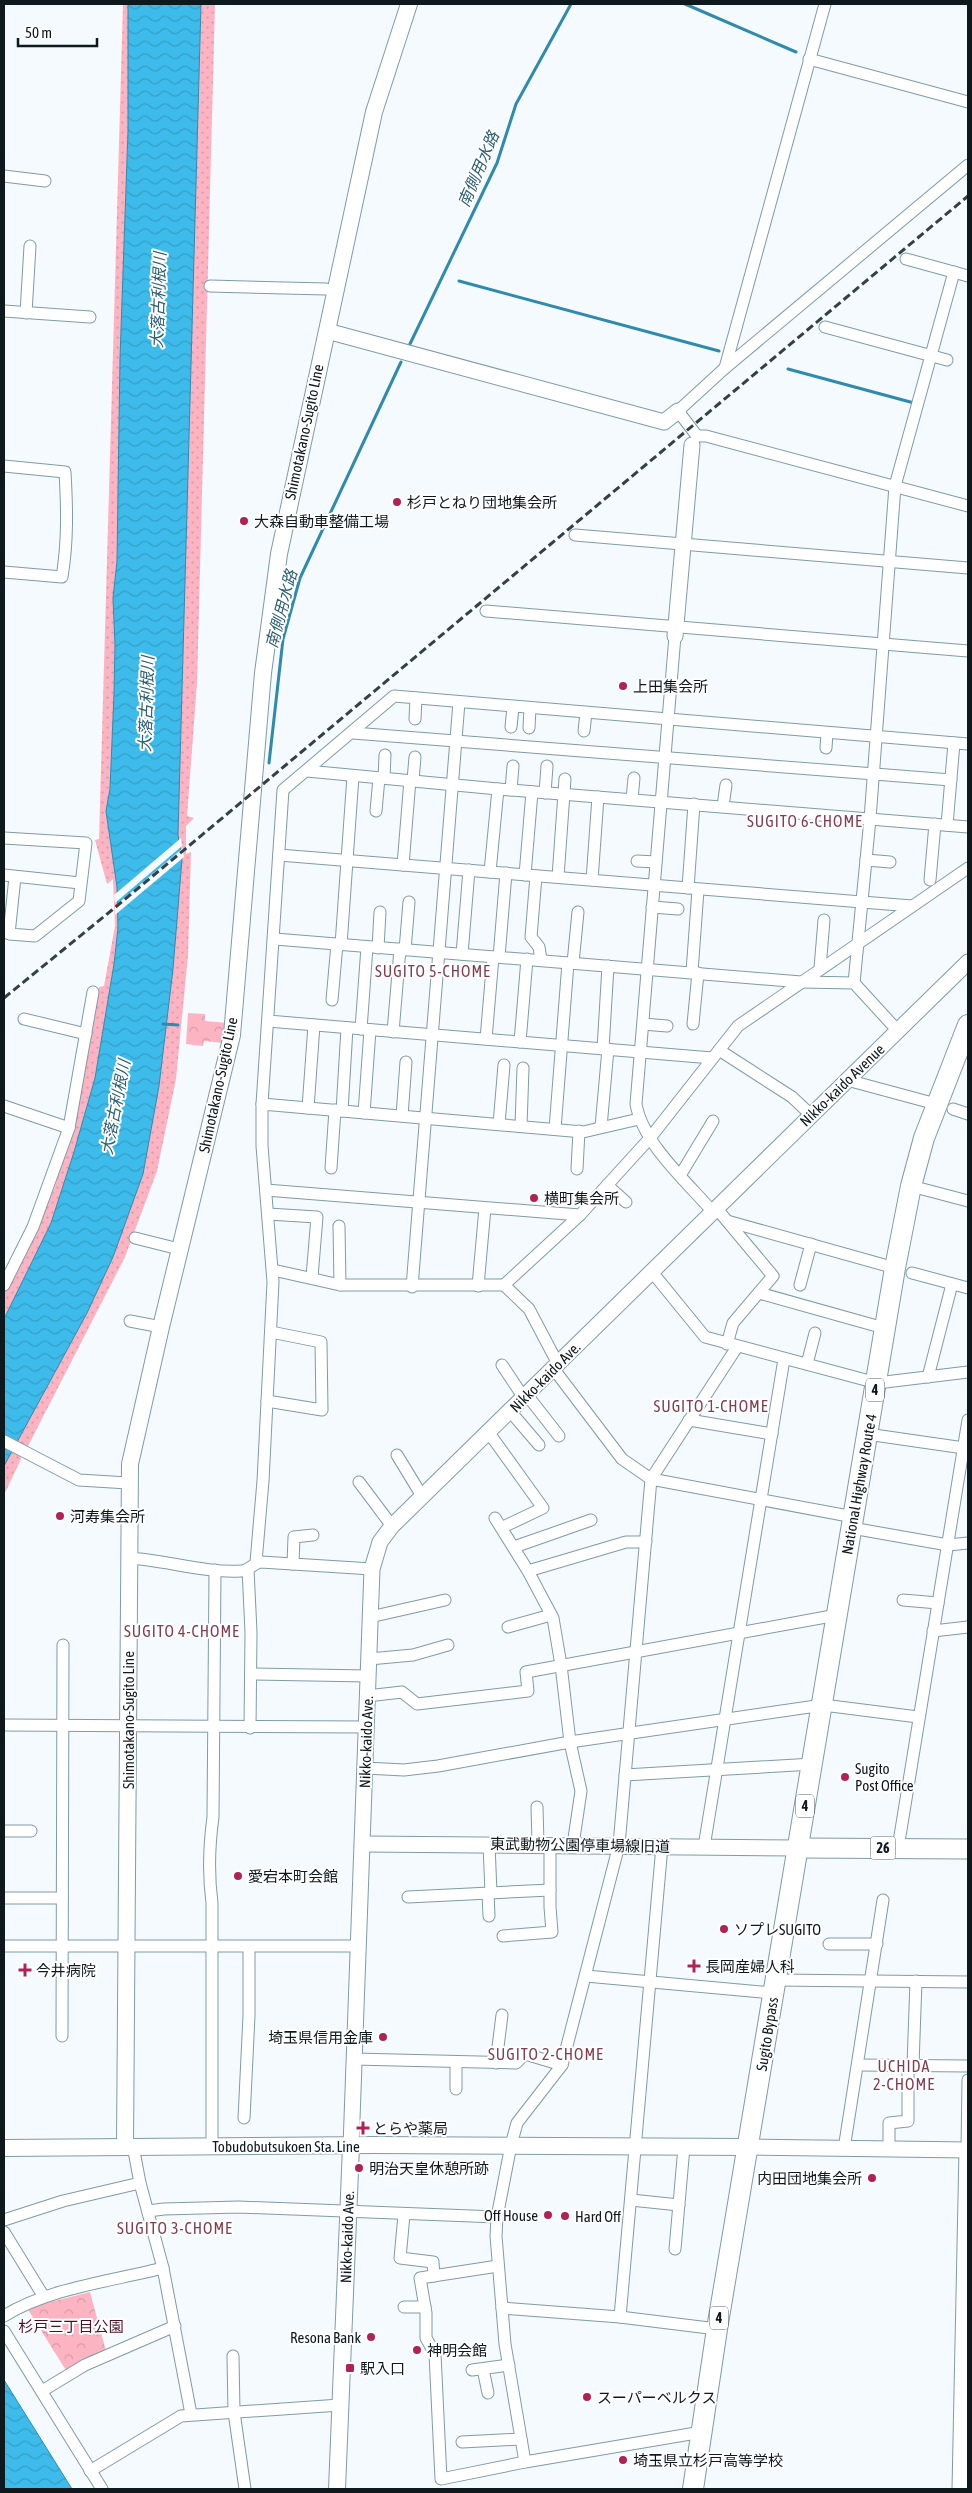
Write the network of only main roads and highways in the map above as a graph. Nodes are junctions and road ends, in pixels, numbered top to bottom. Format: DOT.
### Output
graph roads {
  1 [pos="409,4"];
  2 [pos="968,1028"];
  3 [pos="798,1848"];
  4 [pos="968,1850"];
  5 [pos="786,1921"];
  6 [pos="129,2146"];
  7 [pos="351,2146"];
  8 [pos="749,2147"];
  9 [pos="4,2148"];
  10 [pos="337,2489"];
  11 [pos="693,2489"];
  1 -- 6 [label="main road, Shimotakano-Sugito Line"];
  2 -- 3 [label="highway, National Highway Route 4 / 4"];
  3 -- 4 [label="main road, 26"];
  3 -- 5 [label="highway, National Highway Route 4 / 4"];
  5 -- 8 [label="highway, Sugito Bypass / 4"];
  6 -- 7 [label="main road, Tobudobutsukoen Sta. Line"];
  6 -- 9 [label="main road, Tobudobutsukoen Sta. Line"];
  7 -- 8 [label="main road, Tobudobutsukoen Sta. Line"];
  7 -- 10 [label="main road, Nikko-kaido Ave."];
  8 -- 11 [label="highway, 4"];
}
